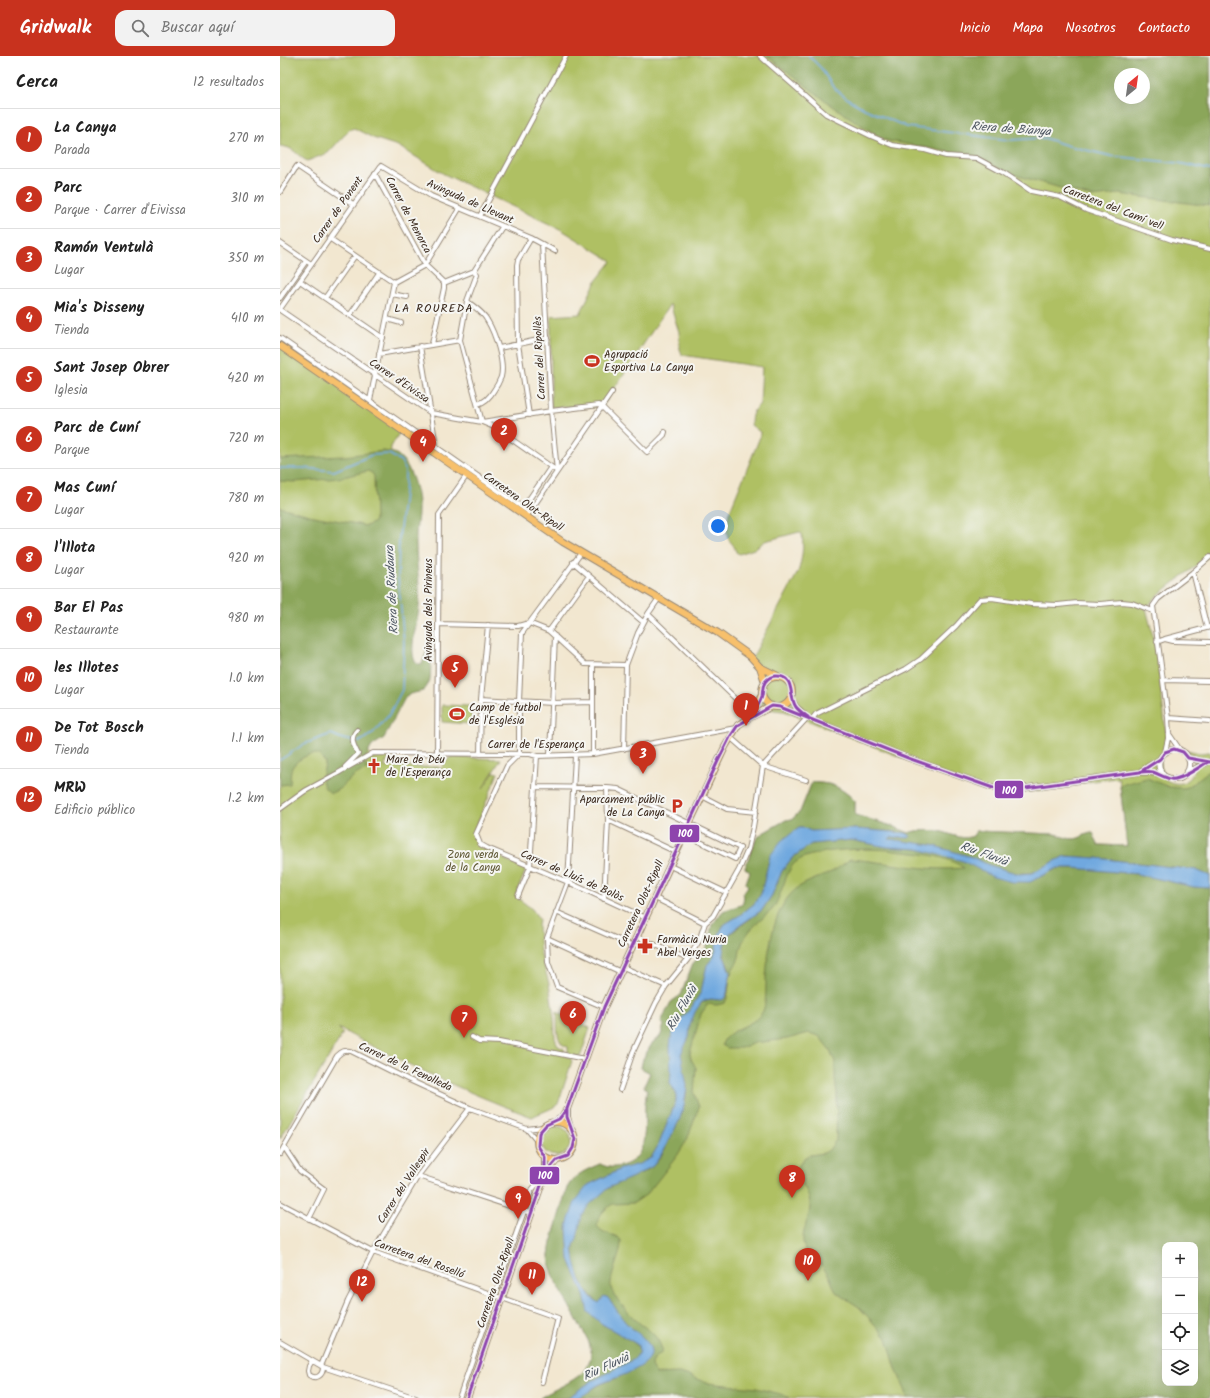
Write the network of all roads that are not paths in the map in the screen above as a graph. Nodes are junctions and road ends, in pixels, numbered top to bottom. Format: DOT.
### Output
graph roads {
  1 [pos="566,56"];
  2 [pos="760,56"];
  3 [pos="381,166"];
  4 [pos="375,174"];
  5 [pos="280,192"];
  6 [pos="353,204"];
  7 [pos="460,209"];
  8 [pos="480,216"];
  9 [pos="502,227"];
  10 [pos="329,238"];
  11 [pos="531,238"];
  12 [pos="280,243"];
  13 [pos="542,244"];
  14 [pos="1210,249"];
  15 [pos="555,251"];
  16 [pos="354,257"];
  17 [pos="306,261"];
  18 [pos="311,264"];
  19 [pos="424,265"];
  20 [pos="474,271"];
  21 [pos="379,273"];
  22 [pos="300,281"];
  23 [pos="394,282"];
  24 [pos="444,283"];
  25 [pos="392,294"];
  26 [pos="407,297"];
  27 [pos="280,298"];
  28 [pos="325,298"];
  29 [pos="467,301"];
  30 [pos="280,310"];
  31 [pos="350,315"];
  32 [pos="387,319"];
  33 [pos="401,323"];
  34 [pos="280,338"];
  35 [pos="383,338"];
  36 [pos="548,338"];
  37 [pos="460,340"];
  38 [pos="432,344"];
  39 [pos="518,344"];
  40 [pos="280,346"];
  41 [pos="420,346"];
  42 [pos="499,348"];
  43 [pos="380,354"];
  44 [pos="375,376"];
  45 [pos="612,392"];
  46 [pos="370,400"];
  47 [pos="478,404"];
  48 [pos="602,407"];
  49 [pos="551,411"];
  50 [pos="431,413"];
  51 [pos="529,415"];
  52 [pos="482,422"];
  53 [pos="665,432"];
  54 [pos="436,446"];
  55 [pos="551,467"];
  56 [pos="557,471"];
  57 [pos="467,475"];
  58 [pos="523,508"];
  59 [pos="528,514"];
  60 [pos="581,553"];
  61 [pos="1210,557"];
  62 [pos="573,562"];
  63 [pos="1193,572"];
  64 [pos="589,576"];
  65 [pos="659,598"];
  66 [pos="1153,611"];
  67 [pos="648,614"];
  68 [pos="643,622"];
  69 [pos="529,623"];
  70 [pos="438,624"];
  71 [pos="488,625"];
  72 [pos="1208,628"];
  73 [pos="549,631"];
  74 [pos="555,636"];
  75 [pos="1164,639"];
  76 [pos="1157,642"];
  77 [pos="1210,642"];
  78 [pos="593,665"];
  79 [pos="626,665"];
  80 [pos="760,667"];
  81 [pos="778,676"];
  82 [pos="1163,680"];
  83 [pos="1210,681"];
  84 [pos="765,682"];
  85 [pos="761,697"];
  86 [pos="791,697"];
  87 [pos="481,699"];
  88 [pos="519,701"];
  89 [pos="593,702"];
  90 [pos="553,703"];
  91 [pos="772,706"];
  92 [pos="780,707"];
  93 [pos="749,718"];
  94 [pos="810,718"];
  95 [pos="1168,718"];
  96 [pos="1210,721"];
  97 [pos="736,728"];
  98 [pos="357,730"];
  99 [pos="1169,734"];
  100 [pos="730,737"];
  101 [pos="624,749"];
  102 [pos="1180,750"];
  103 [pos="1165,752"];
  104 [pos="438,753"];
  105 [pos="480,754"];
  106 [pos="519,754"];
  107 [pos="593,754"];
  108 [pos="550,755"];
  109 [pos="537,756"];
  110 [pos="575,756"];
  111 [pos="1188,758"];
  112 [pos="1160,759"];
  113 [pos="1209,762"];
  114 [pos="763,766"];
  115 [pos="1140,772"];
  116 [pos="338,773"];
  117 [pos="1187,773"];
  118 [pos="1164,776"];
  119 [pos="806,780"];
  120 [pos="536,787"];
  121 [pos="573,788"];
  122 [pos="607,788"];
  123 [pos="702,796"];
  124 [pos="280,809"];
  125 [pos="756,812"];
  126 [pos="608,820"];
  127 [pos="690,824"];
  128 [pos="684,834"];
  129 [pos="740,848"];
  130 [pos="748,849"];
  131 [pos="676,852"];
  132 [pos="670,866"];
  133 [pos="530,867"];
  134 [pos="568,882"];
  135 [pos="723,890"];
  136 [pos="518,896"];
  137 [pos="655,898"];
  138 [pos="604,899"];
  139 [pos="556,912"];
  140 [pos="646,918"];
  141 [pos="706,923"];
  142 [pos="637,937"];
  143 [pos="547,938"];
  144 [pos="633,946"];
  145 [pos="688,959"];
  146 [pos="622,970"];
  147 [pos="666,986"];
  148 [pos="604,1007"];
  149 [pos="472,1037"];
  150 [pos="585,1059"];
  151 [pos="620,1090"];
  152 [pos="470,1108"];
  153 [pos="567,1109"];
  154 [pos="554,1122"];
  155 [pos="543,1127"];
  156 [pos="570,1128"];
  157 [pos="527,1130"];
  158 [pos="537,1141"];
  159 [pos="284,1147"];
  160 [pos="280,1154"];
  161 [pos="545,1157"];
  162 [pos="557,1160"];
  163 [pos="545,1174"];
  164 [pos="418,1176"];
  165 [pos="280,1202"];
  166 [pos="524,1211"];
  167 [pos="531,1213"];
  168 [pos="310,1219"];
  169 [pos="372,1252"];
  170 [pos="495,1295"];
  171 [pos="502,1297"];
  172 [pos="280,1342"];
  173 [pos="312,1361"];
  174 [pos="322,1366"];
  175 [pos="542,1382"];
  176 [pos="416,1398"];
  177 [pos="459,1398"];
  178 [pos="467,1398"];
  1 -- 8 [label="street"];
  2 -- 14 [label="street, Carretera del Camí vell"];
  3 -- 4 [label="street, Carrer de Ponent"];
  3 -- 7 [label="street, Avinguda de Llevant"];
  4 -- 6 [label="street, Carrer de Ponent"];
  4 -- 19 [label="street, Carrer de Menorca"];
  5 -- 6 [label="street"];
  6 -- 10 [label="street, Carrer de Ponent"];
  7 -- 8 [label="street, Avinguda de Llevant"];
  7 -- 19 [label="street"];
  8 -- 9 [label="street, Avinguda de Llevant"];
  9 -- 11 [label="street, Avinguda de Llevant"];
  9 -- 20 [label="street"];
  10 -- 16 [label="street"];
  10 -- 18 [label="street, Carrer de Ponent"];
  11 -- 13 [label="street, Avinguda de Llevant"];
  11 -- 39 [label="street"];
  12 -- 17 [label="street"];
  13 -- 15 [label="street, Avinguda de Llevant"];
  13 -- 36 [label="street, Carrer del Ripollès"];
  16 -- 21 [label="street"];
  16 -- 28 [label="street"];
  17 -- 18 [label="street"];
  17 -- 27 [label="street"];
  18 -- 22 [label="street, Carrer de Ponent"];
  19 -- 23 [label="street"];
  19 -- 24 [label="street, Carrer de Menorca"];
  20 -- 24 [label="street"];
  20 -- 29 [label="street"];
  21 -- 23 [label="street"];
  21 -- 31 [label="street"];
  22 -- 28 [label="street"];
  22 -- 30 [label="street, Carrer de Ponent"];
  23 -- 25 [label="street"];
  24 -- 38 [label="street"];
  25 -- 26 [label="street"];
  25 -- 32 [label="street"];
  28 -- 31 [label="street"];
  29 -- 37 [label="street"];
  29 -- 42 [label="street"];
  30 -- 44 [label="street, Carrer d'Eivissa"];
  31 -- 35 [label="street"];
  32 -- 33 [label="street"];
  32 -- 35 [label="street"];
  34 -- 46 [label="street"];
  35 -- 43 [label="street"];
  36 -- 39 [label="street"];
  36 -- 49 [label="street, Carrer del Ripollès"];
  37 -- 38 [label="street"];
  37 -- 47 [label="street"];
  38 -- 41 [label="street"];
  39 -- 42 [label="street"];
  39 -- 51 [label="street"];
  40 -- 57 [label="main road, Carretera Olot-Ripoll"];
  41 -- 43 [label="street"];
  41 -- 50 [label="street"];
  42 -- 47 [label="street"];
  43 -- 44 [label="street"];
  44 -- 46 [label="street"];
  44 -- 50 [label="street, Carrer d'Eivissa"];
  45 -- 48 [label="street"];
  46 -- 54 [label="street"];
  47 -- 52 [label="street"];
  48 -- 49 [label="street"];
  48 -- 53 [label="street"];
  48 -- 56 [label="street"];
  49 -- 51 [label="street"];
  49 -- 56 [label="street, Carrer del Ripollès"];
  50 -- 52 [label="street, Carrer d'Eivissa"];
  50 -- 54 [label="street"];
  51 -- 52 [label="street"];
  52 -- 55 [label="street, Carrer d'Eivissa"];
  54 -- 58 [label="street"];
  55 -- 56 [label="street, Carrer d'Eivissa"];
  55 -- 58 [label="street"];
  56 -- 59 [label="street"];
  57 -- 59 [label="main road, Carretera Olot-Ripoll"];
  57 -- 70 [label="street, Avinguda dels Pirineus"];
  58 -- 59 [label="street"];
  59 -- 60 [label="main road, Carretera Olot-Ripoll"];
  60 -- 62 [label="street"];
  60 -- 65 [label="main road, Carretera Olot-Ripoll"];
  61 -- 63 [label="street"];
  62 -- 64 [label="street"];
  62 -- 69 [label="street"];
  63 -- 66 [label="street"];
  63 -- 72 [label="street"];
  64 -- 68 [label="street"];
  64 -- 73 [label="street"];
  65 -- 67 [label="street"];
  65 -- 80 [label="main road, Carretera Olot-Ripoll"];
  66 -- 76 [label="street"];
  66 -- 94 [label="street"];
  67 -- 68 [label="street"];
  67 -- 85 [label="street"];
  68 -- 79 [label="street"];
  69 -- 71 [label="street"];
  69 -- 73 [label="street"];
  69 -- 88 [label="street"];
  70 -- 71 [label="street"];
  70 -- 104 [label="street, Avinguda dels Pirineus"];
  71 -- 87 [label="street"];
  72 -- 75 [label="street"];
  73 -- 74 [label="street"];
  74 -- 78 [label="street"];
  74 -- 90 [label="street"];
  75 -- 76 [label="street"];
  75 -- 77 [label="street"];
  76 -- 82 [label="street"];
  78 -- 79 [label="street"];
  78 -- 89 [label="street"];
  79 -- 101 [label="street"];
  80 -- 81 [label="main road, Carretera Olot-Ripoll"];
  80 -- 84 [label="main road, Carretera Olot-Ripoll"];
  81 -- 84 [label="main road"];
  81 -- 86 [label="main road"];
  82 -- 83 [label="street"];
  82 -- 95 [label="street"];
  84 -- 85 [label="main road"];
  85 -- 91 [label="main road"];
  85 -- 93 [label="main road, Carretera Olot-Ripoll"];
  86 -- 92 [label="main road"];
  86 -- 94 [label="street"];
  87 -- 88 [label="street"];
  87 -- 105 [label="street"];
  88 -- 90 [label="street"];
  88 -- 106 [label="street"];
  89 -- 90 [label="street"];
  89 -- 107 [label="street"];
  90 -- 108 [label="street"];
  91 -- 92 [label="main road"];
  91 -- 93 [label="main road, Carretera Olot-Ripoll"];
  92 -- 94 [label="street"];
  93 -- 97 [label="main road, Carretera Olot-Ripoll"];
  94 -- 114 [label="street"];
  94 -- 115 [label="street"];
  95 -- 96 [label="street"];
  95 -- 99 [label="street"];
  97 -- 100 [label="main road, Carretera Olot-Ripoll"];
  97 -- 101 [label="street, Carrer de l'Esperança"];
  98 -- 116 [label="street"];
  99 -- 102 [label="street"];
  99 -- 103 [label="street"];
  100 -- 114 [label="street"];
  100 -- 123 [label="main road, Carretera Olot-Ripoll"];
  101 -- 107 [label="street, Carrer de l'Esperança"];
  102 -- 103 [label="street"];
  102 -- 111 [label="street"];
  103 -- 112 [label="street"];
  104 -- 105 [label="street, Carrer de l'Esperança"];
  104 -- 116 [label="street, Carrer de l'Esperança"];
  105 -- 106 [label="street, Carrer de l'Esperança"];
  106 -- 109 [label="street, Carrer de l'Esperança"];
  106 -- 133 [label="street, Carrer de Lluís de Bolòs"];
  107 -- 110 [label="street, Carrer de l'Esperança"];
  108 -- 109 [label="street, Carrer de l'Esperança"];
  108 -- 110 [label="street, Carrer de l'Esperança"];
  109 -- 120 [label="street"];
  110 -- 121 [label="street"];
  111 -- 113 [label="street"];
  111 -- 117 [label="street"];
  112 -- 115 [label="street"];
  112 -- 118 [label="street"];
  113 -- 117 [label="street"];
  114 -- 119 [label="street"];
  114 -- 125 [label="street"];
  115 -- 118 [label="street"];
  116 -- 124 [label="street"];
  117 -- 118 [label="street"];
  120 -- 121 [label="street"];
  120 -- 133 [label="street"];
  121 -- 122 [label="street"];
  121 -- 134 [label="street"];
  122 -- 126 [label="street"];
  122 -- 127 [label="street"];
  123 -- 125 [label="street"];
  123 -- 127 [label="main road, Carretera Olot-Ripoll"];
  125 -- 130 [label="street"];
  126 -- 131 [label="street"];
  126 -- 138 [label="street"];
  127 -- 128 [label="main road, Carretera Olot-Ripoll"];
  127 -- 129 [label="street"];
  128 -- 129 [label="street"];
  128 -- 131 [label="main road, Carretera Olot-Ripoll"];
  129 -- 130 [label="street"];
  130 -- 141 [label="street"];
  131 -- 132 [label="main road, Carretera Olot-Ripoll"];
  132 -- 135 [label="street"];
  132 -- 137 [label="main road, Carretera Olot-Ripoll"];
  133 -- 134 [label="street, Carrer de Lluís de Bolòs"];
  133 -- 136 [label="street"];
  134 -- 138 [label="street, Carrer de Lluís de Bolòs"];
  134 -- 139 [label="street"];
  137 -- 140 [label="main road, Carretera Olot-Ripoll"];
  137 -- 141 [label="street"];
  138 -- 140 [label="street, Carrer de Lluís de Bolòs"];
  139 -- 143 [label="street"];
  139 -- 144 [label="street"];
  140 -- 142 [label="main road, Carretera Olot-Ripoll"];
  141 -- 145 [label="street"];
  142 -- 144 [label="main road, Carretera Olot-Ripoll"];
  142 -- 145 [label="street"];
  143 -- 146 [label="street"];
  143 -- 148 [label="street"];
  144 -- 146 [label="main road, Carretera Olot-Ripoll"];
  145 -- 147 [label="street"];
  146 -- 147 [label="street"];
  146 -- 148 [label="main road, Carretera Olot-Ripoll"];
  147 -- 151 [label="street"];
  148 -- 150 [label="main road, Carretera Olot-Ripoll"];
  149 -- 150 [label="street"];
  150 -- 153 [label="main road, Carretera Olot-Ripoll"];
  152 -- 157 [label="street, Carrer de la Fenolleda"];
  152 -- 159 [label="street, Carrer de la Fenolleda"];
  152 -- 164 [label="street, Carrer del Vallespir"];
  153 -- 154 [label="main road, Carretera Olot-Ripoll"];
  153 -- 156 [label="main road, Carretera Olot-Ripoll"];
  154 -- 155 [label="main road"];
  154 -- 156 [label="main road"];
  155 -- 157 [label="street"];
  155 -- 158 [label="main road"];
  156 -- 162 [label="main road"];
  157 -- 158 [label="street"];
  158 -- 161 [label="main road"];
  159 -- 160 [label="street, Carrer de la Fenolleda"];
  159 -- 168 [label="street"];
  161 -- 162 [label="main road"];
  161 -- 163 [label="main road, Carretera Olot-Ripoll"];
  162 -- 163 [label="main road, Carretera Olot-Ripoll"];
  163 -- 166 [label="street"];
  163 -- 167 [label="main road, Carretera Olot-Ripoll"];
  164 -- 166 [label="street"];
  164 -- 169 [label="street, Carrer del Vallespir"];
  165 -- 168 [label="street, Carretera del Roselló"];
  166 -- 167 [label="street"];
  166 -- 170 [label="street"];
  167 -- 171 [label="main road, Carretera Olot-Ripoll"];
  168 -- 169 [label="street, Carretera del Roselló"];
  169 -- 170 [label="street, Carretera del Roselló"];
  169 -- 174 [label="street, Carrer del Vallespir"];
  170 -- 171 [label="street, Carretera del Roselló"];
  170 -- 177 [label="street"];
  171 -- 175 [label="street, Carretera del Roselló"];
  171 -- 178 [label="main road, Carretera Olot-Ripoll"];
  172 -- 173 [label="street"];
  173 -- 174 [label="street"];
  173 -- 174 [label="street"];
  174 -- 176 [label="street"];
}
